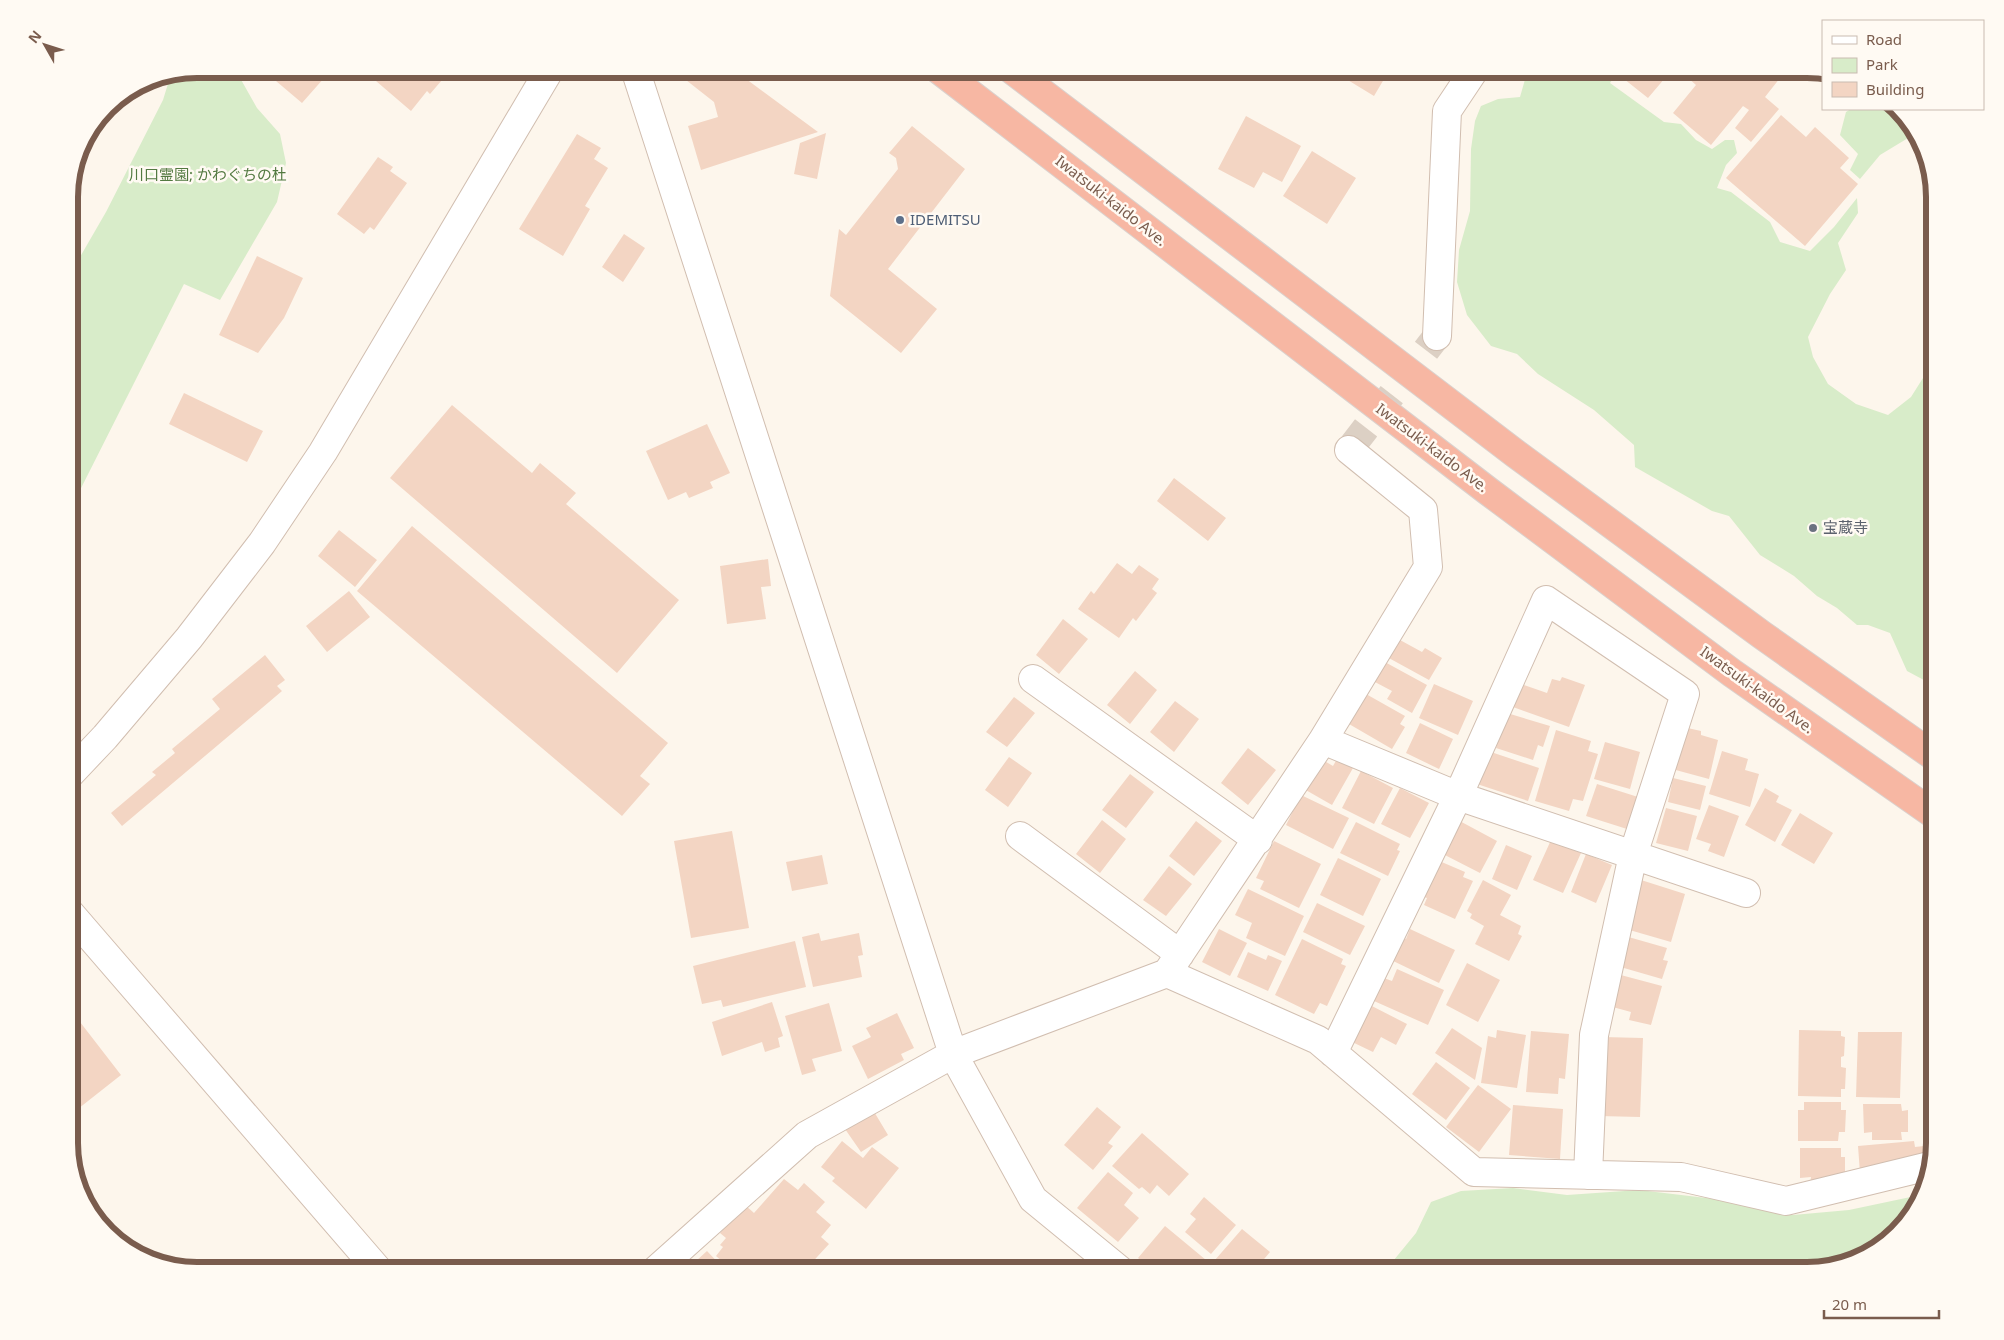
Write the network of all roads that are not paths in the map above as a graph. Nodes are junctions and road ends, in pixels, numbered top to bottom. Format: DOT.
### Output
graph roads {
  1 [pos="545,78"];
  2 [pos="638,78"];
  3 [pos="950,78"];
  4 [pos="1023,78"];
  5 [pos="1469,78"];
  6 [pos="1437,336"];
  7 [pos="1349,450"];
  8 [pos="1033,679"];
  9 [pos="1323,740"];
  10 [pos="1926,751"];
  11 [pos="78,766"];
  12 [pos="1458,796"];
  13 [pos="1926,809"];
  14 [pos="1020,836"];
  15 [pos="1258,840"];
  16 [pos="1633,855"];
  17 [pos="1746,893"];
  18 [pos="78,922"];
  19 [pos="1173,964"];
  20 [pos="1333,1053"];
  21 [pos="953,1054"];
  22 [pos="1924,1167"];
  23 [pos="1588,1175"];
  24 [pos="371,1262"];
  25 [pos="665,1262"];
  26 [pos="1110,1262"];
  1 -- 11 [label="street"];
  2 -- 21 [label="street"];
  3 -- 13 [label="highway, Iwatsuki-kaido Ave."];
  4 -- 10 [label="highway"];
  5 -- 6 [label="street"];
  7 -- 9 [label="street"];
  8 -- 15 [label="street"];
  9 -- 12 [label="street"];
  9 -- 15 [label="street"];
  12 -- 16 [label="street"];
  12 -- 16 [label="street"];
  12 -- 20 [label="street"];
  14 -- 19 [label="street"];
  15 -- 19 [label="street"];
  16 -- 17 [label="street"];
  16 -- 23 [label="street"];
  18 -- 24 [label="street"];
  19 -- 20 [label="street"];
  19 -- 21 [label="street"];
  20 -- 23 [label="street"];
  21 -- 25 [label="street"];
  21 -- 26 [label="street"];
  22 -- 23 [label="street"];
}
